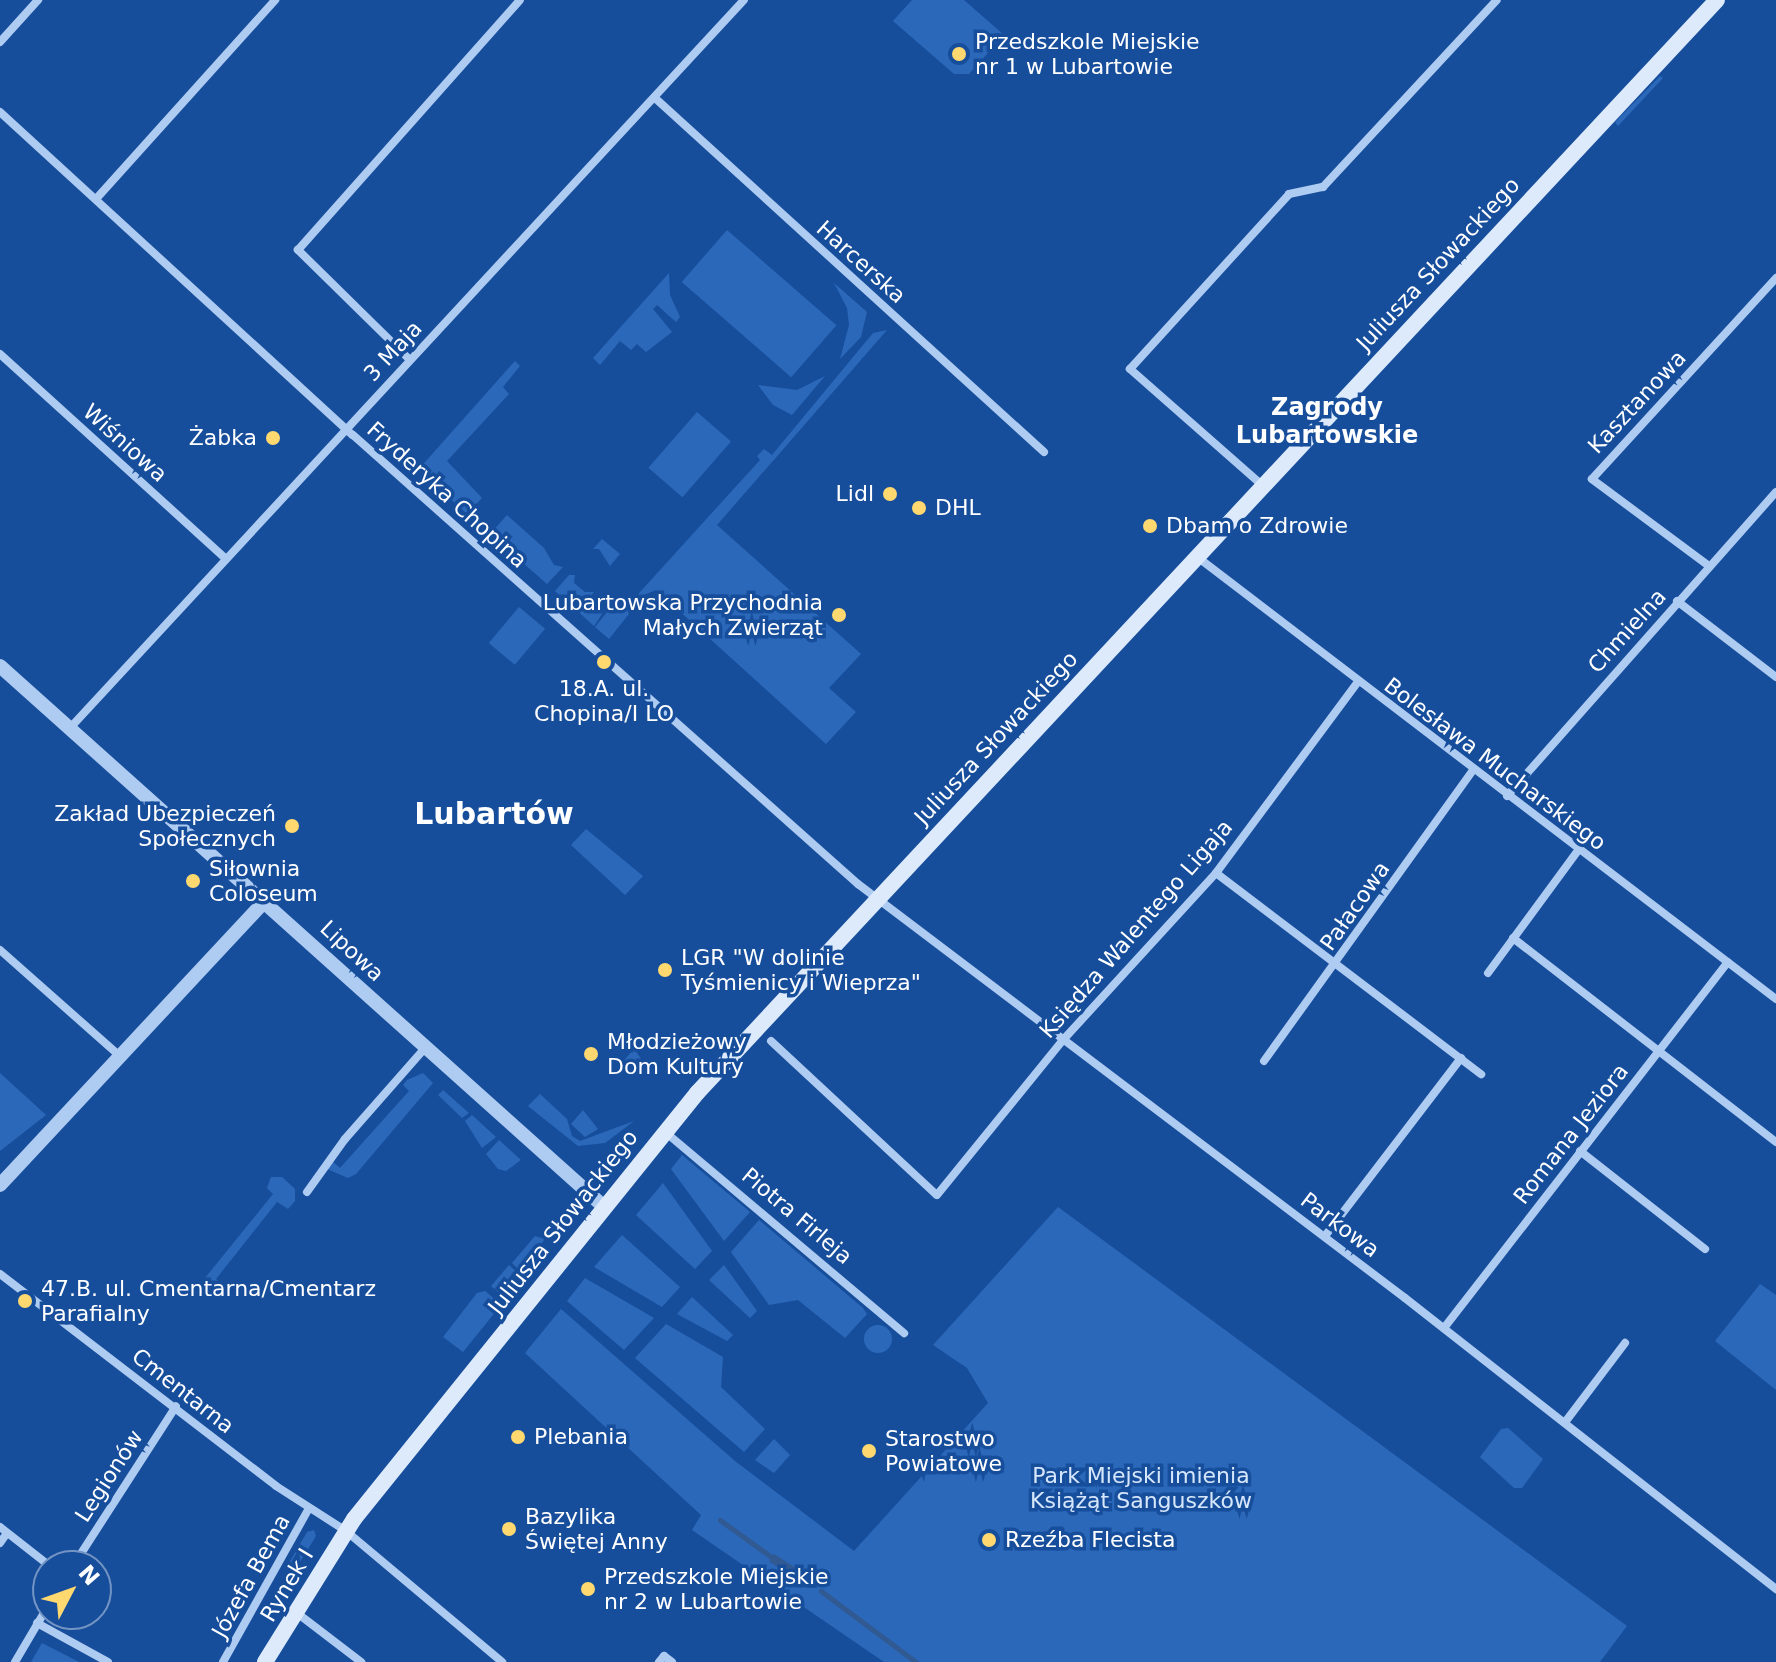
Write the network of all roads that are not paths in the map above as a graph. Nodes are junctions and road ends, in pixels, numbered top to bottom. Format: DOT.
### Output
graph roads {
  1 [pos="38,0"];
  2 [pos="275,0"];
  3 [pos="520,0"];
  4 [pos="744,0"];
  5 [pos="1497,0"];
  6 [pos="1713,1"];
  7 [pos="0,42"];
  8 [pos="655,98"];
  9 [pos="0,112"];
  10 [pos="96,199"];
  11 [pos="1776,278"];
  12 [pos="0,354"];
  13 [pos="409,359"];
  14 [pos="344,428"];
  15 [pos="1044,452"];
  16 [pos="1262,485"];
  17 [pos="1776,492"];
  18 [pos="1195,556"];
  19 [pos="225,558"];
  20 [pos="1709,566"];
  21 [pos="1677,601"];
  22 [pos="0,666"];
  23 [pos="1776,677"];
  24 [pos="1357,683"];
  25 [pos="70,728"];
  26 [pos="1473,770"];
  27 [pos="1507,796"];
  28 [pos="1579,849"];
  29 [pos="1216,873"];
  30 [pos="875,898"];
  31 [pos="265,901"];
  32 [pos="1513,938"];
  33 [pos="0,950"];
  34 [pos="1728,962"];
  35 [pos="1336,963"];
  36 [pos="1488,973"];
  37 [pos="1776,999"];
  38 [pos="1063,1040"];
  39 [pos="771,1041"];
  40 [pos="425,1048"];
  41 [pos="1659,1050"];
  42 [pos="120,1056"];
  43 [pos="1461,1058"];
  44 [pos="1264,1061"];
  45 [pos="1481,1074"];
  46 [pos="664,1131"];
  47 [pos="1776,1142"];
  48 [pos="1580,1151"];
  49 [pos="0,1185"];
  50 [pos="307,1192"];
  51 [pos="602,1205"];
  52 [pos="1325,1236"];
  53 [pos="1705,1249"];
  54 [pos="0,1274"];
  55 [pos="1444,1328"];
  56 [pos="904,1333"];
  57 [pos="1625,1343"];
  58 [pos="176,1406"];
  59 [pos="1566,1421"];
  60 [pos="309,1508"];
  61 [pos="4,1530"];
  62 [pos="346,1531"];
  63 [pos="0,1543"];
  64 [pos="83,1550"];
  65 [pos="32,1552"];
  66 [pos="1776,1589"];
  67 [pos="297,1613"];
  68 [pos="33,1630"];
  69 [pos="50,1630"];
  70 [pos="15,1662"];
  71 [pos="108,1662"];
  72 [pos="223,1662"];
  73 [pos="265,1662"];
  74 [pos="361,1662"];
  75 [pos="502,1662"];
  76 [pos="659,1662"];
  77 [pos="672,1662"];
  1 -- 7 [label="street"];
  2 -- 10 [label="street"];
  3 -- 13 [label="street"];
  4 -- 8 [label="street, 3 Maja"];
  5 -- 16 [label="street"];
  6 -- 16 [label="main road, Juliusza Słowackiego"];
  8 -- 13 [label="street, 3 Maja"];
  8 -- 15 [label="street, Harcerska"];
  9 -- 10 [label="street, Fryderyka Chopina"];
  10 -- 14 [label="street, Fryderyka Chopina"];
  11 -- 20 [label="street, Kasztanowa"];
  12 -- 19 [label="street, Wiśniowa"];
  13 -- 14 [label="street, 3 Maja"];
  14 -- 19 [label="street, 3 Maja"];
  14 -- 30 [label="street, Fryderyka Chopina"];
  16 -- 18 [label="main road, Juliusza Słowackiego"];
  17 -- 20 [label="street, Chmielna"];
  18 -- 24 [label="street, Bolesława Mucharskiego"];
  18 -- 30 [label="main road, Juliusza Słowackiego"];
  19 -- 25 [label="street, 3 Maja"];
  20 -- 21 [label="street, Chmielna"];
  21 -- 23 [label="street"];
  21 -- 27 [label="street, Chmielna"];
  22 -- 25 [label="street, Lipowa"];
  24 -- 26 [label="street, Bolesława Mucharskiego"];
  24 -- 29 [label="street, Księdza Walentego Ligaja"];
  25 -- 31 [label="street, Lipowa"];
  26 -- 27 [label="street, Bolesława Mucharskiego"];
  26 -- 35 [label="street, Pałacowa"];
  27 -- 28 [label="street, Bolesława Mucharskiego"];
  28 -- 32 [label="street"];
  28 -- 34 [label="street, Bolesława Mucharskiego"];
  29 -- 35 [label="street"];
  29 -- 38 [label="street, Księdza Walentego Ligaja"];
  30 -- 38 [label="street, Parkowa"];
  30 -- 46 [label="main road, Juliusza Słowackiego"];
  31 -- 40 [label="street, Lipowa"];
  31 -- 42 [label="street"];
  32 -- 36 [label="street"];
  32 -- 41 [label="street"];
  33 -- 42 [label="street"];
  34 -- 37 [label="street, Bolesława Mucharskiego"];
  34 -- 41 [label="street, Romana Jeziora"];
  35 -- 43 [label="street"];
  35 -- 44 [label="street, Pałacowa"];
  38 -- 39 [label="street, Księdza Walentego Ligaja"];
  38 -- 52 [label="street, Parkowa"];
  40 -- 50 [label="street"];
  40 -- 51 [label="street, Lipowa"];
  41 -- 47 [label="street"];
  41 -- 48 [label="street, Romana Jeziora"];
  42 -- 49 [label="street"];
  43 -- 45 [label="street"];
  43 -- 52 [label="street"];
  46 -- 51 [label="main road, Juliusza Słowackiego"];
  46 -- 56 [label="street, Piotra Firleja"];
  48 -- 53 [label="street"];
  48 -- 55 [label="street, Romana Jeziora"];
  51 -- 62 [label="main road, Juliusza Słowackiego"];
  52 -- 55 [label="street, Parkowa"];
  54 -- 58 [label="street, Cmentarna"];
  55 -- 59 [label="street, Parkowa"];
  57 -- 59 [label="street"];
  58 -- 60 [label="street, Cmentarna"];
  58 -- 64 [label="street, Legionów"];
  59 -- 66 [label="street, Parkowa"];
  60 -- 62 [label="street, Cmentarna"];
  60 -- 72 [label="street, Józefa Bema"];
  61 -- 63 [label="street"];
  61 -- 65 [label="street"];
  62 -- 67 [label="main road, Rynek I"];
  62 -- 75 [label="street, Cmentarna"];
  67 -- 73 [label="main road, Rynek I"];
  67 -- 74 [label="street"];
  68 -- 70 [label="street"];
  69 -- 71 [label="street"];
  76 -- 77 [label="street"];
}
